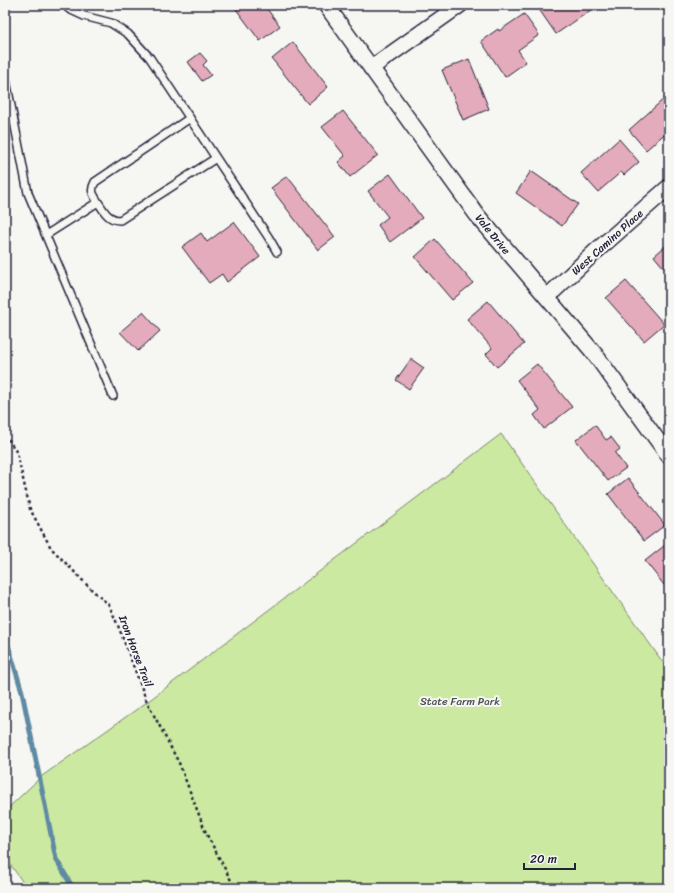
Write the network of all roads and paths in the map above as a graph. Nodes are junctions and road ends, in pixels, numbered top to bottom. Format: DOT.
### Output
graph roads {
  1 [pos="65,5"];
  2 [pos="326,5"];
  3 [pos="460,5"];
  4 [pos="371,68"];
  5 [pos="5,75"];
  6 [pos="190,118"];
  7 [pos="216,158"];
  8 [pos="669,187"];
  9 [pos="98,202"];
  10 [pos="46,235"];
  11 [pos="277,252"];
  12 [pos="547,297"];
  13 [pos="114,396"];
  14 [pos="5,434"];
  15 [pos="669,456"];
  16 [pos="235,888"];
  1 -- 6 [label="lane"];
  2 -- 4 [label="street, Vale Drive"];
  3 -- 4 [label="street"];
  4 -- 12 [label="street, Vale Drive"];
  5 -- 10 [label="lane"];
  6 -- 7 [label="lane"];
  6 -- 9 [label="lane"];
  7 -- 9 [label="lane"];
  7 -- 11 [label="lane"];
  8 -- 12 [label="street, West Camino Place"];
  9 -- 10 [label="lane"];
  10 -- 13 [label="lane"];
  12 -- 15 [label="street, Vale Drive"];
  14 -- 16 [label="path, Iron Horse Trail"];
}
